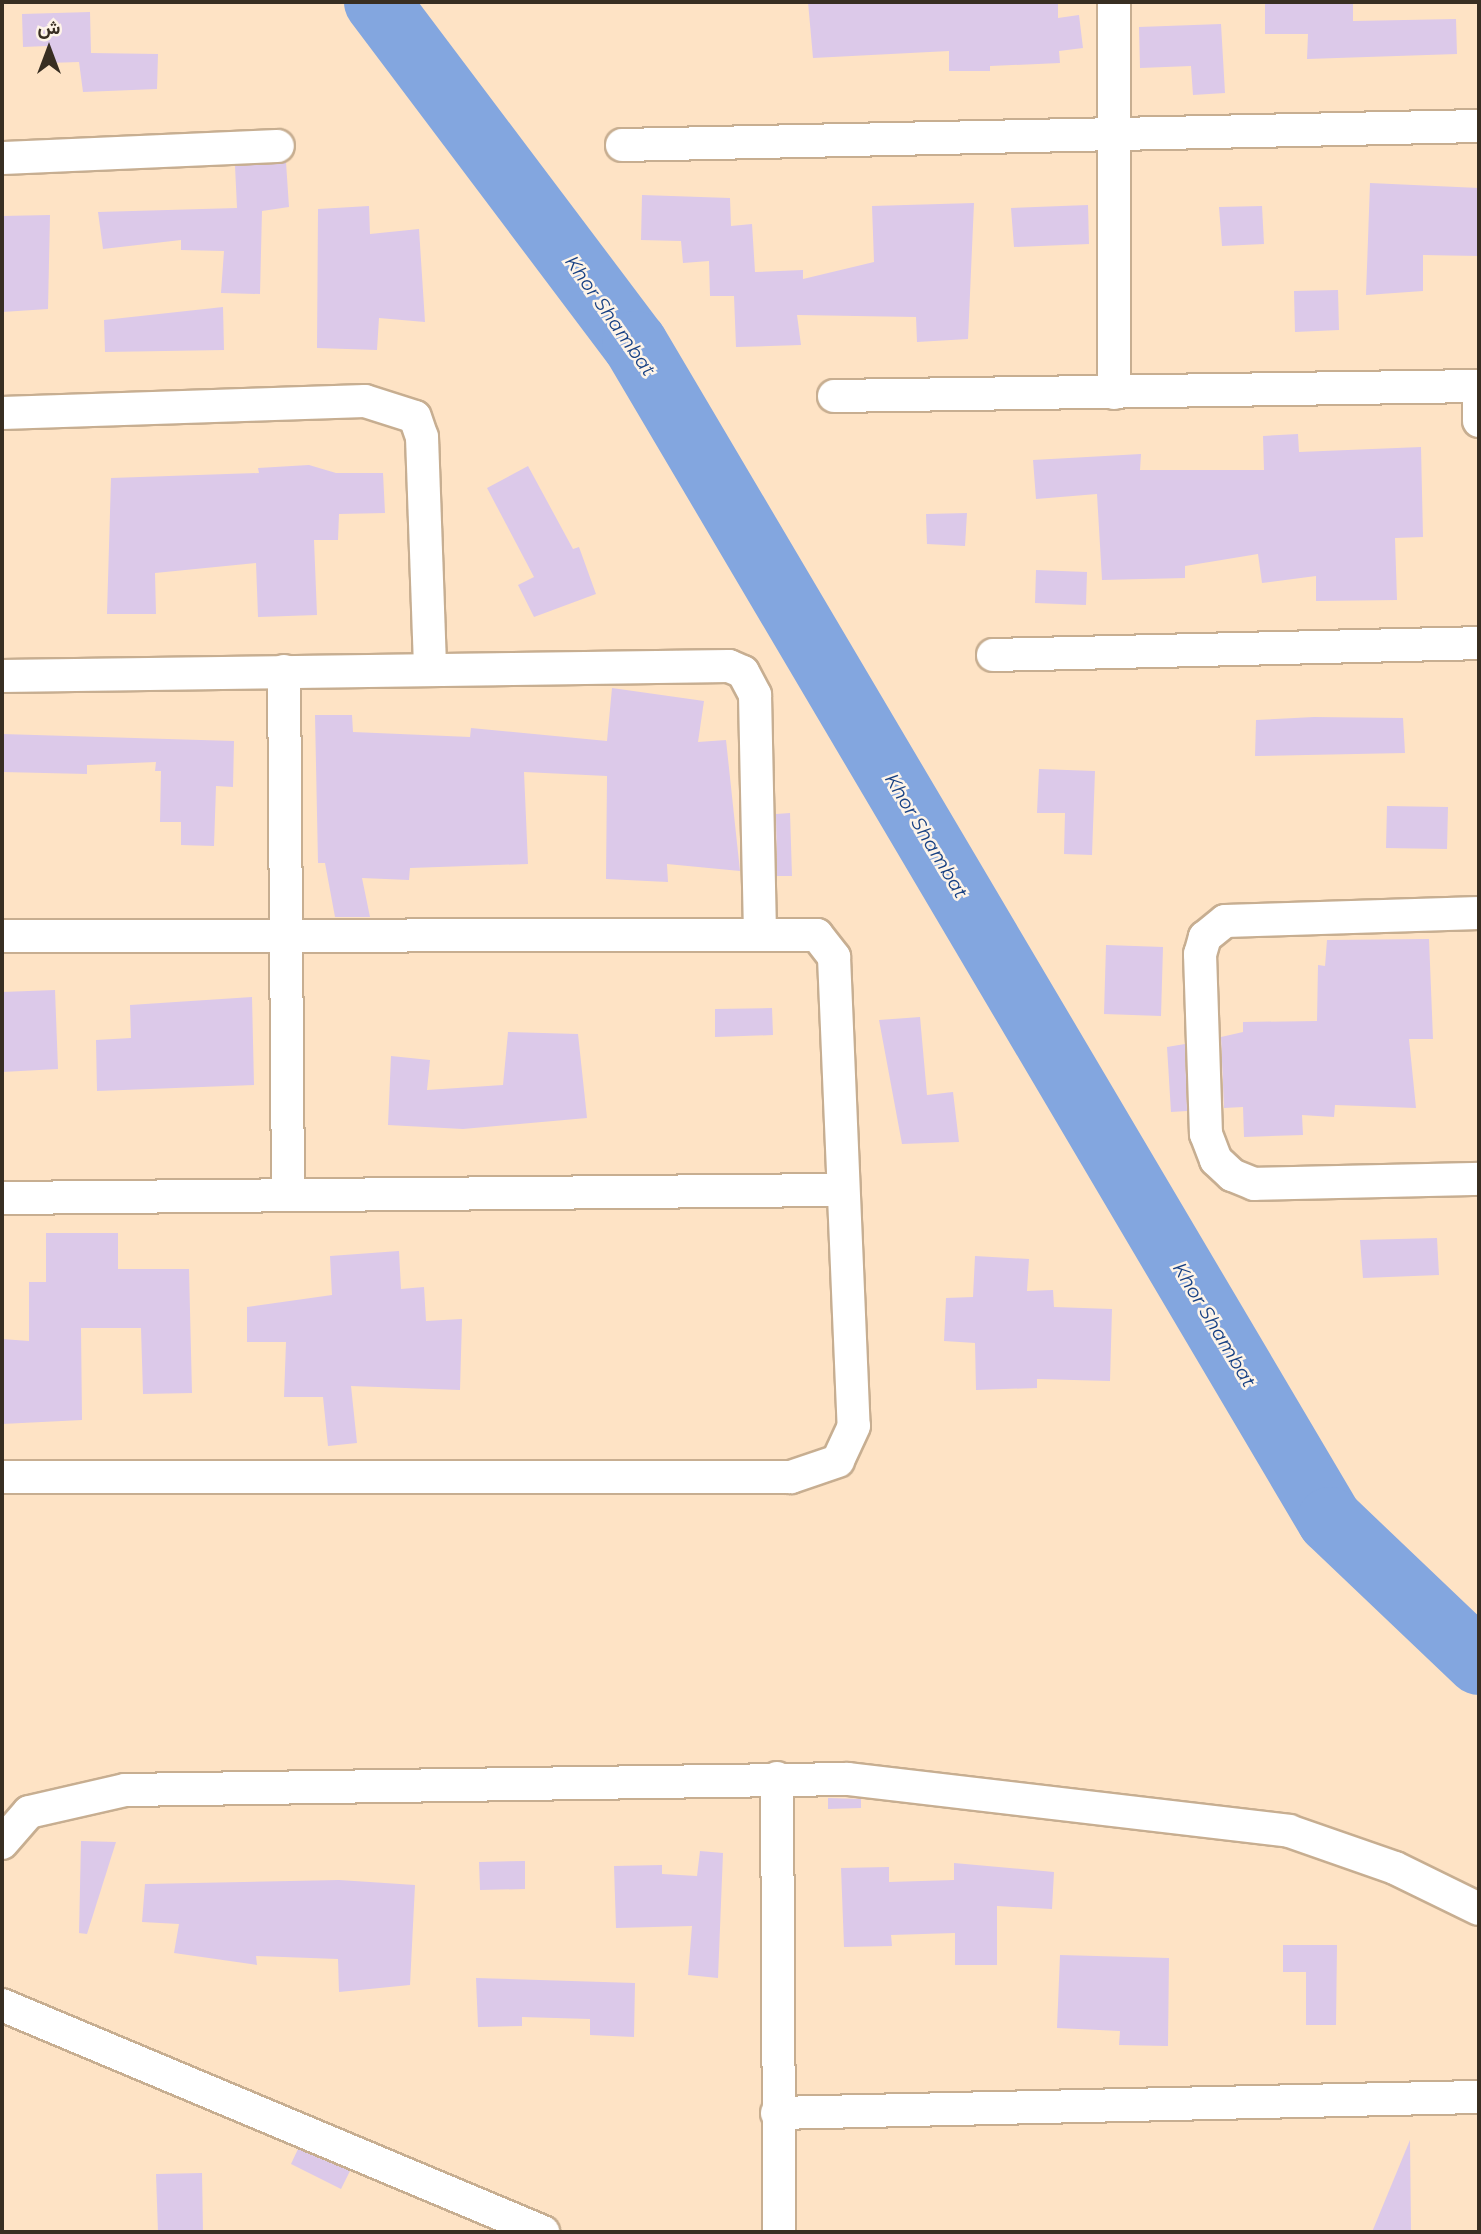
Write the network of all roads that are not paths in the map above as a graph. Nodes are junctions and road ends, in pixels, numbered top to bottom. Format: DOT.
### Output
graph roads {
  1 [pos="1114,2"];
  2 [pos="1479,126"];
  3 [pos="1113,130"];
  4 [pos="622,145"];
  5 [pos="278,146"];
  6 [pos="2,158"];
  7 [pos="1479,386"];
  8 [pos="1114,393"];
  9 [pos="834,396"];
  10 [pos="2,413"];
  11 [pos="1479,421"];
  12 [pos="1479,643"];
  13 [pos="993,655"];
  14 [pos="430,666"];
  15 [pos="284,671"];
  16 [pos="2,676"];
  17 [pos="1479,913"];
  18 [pos="760,931"];
  19 [pos="285,935"];
  20 [pos="2,936"];
  21 [pos="1479,1179"];
  22 [pos="843,1190"];
  23 [pos="288,1195"];
  24 [pos="2,1198"];
  25 [pos="2,1477"];
  26 [pos="777,1778"];
  27 [pos="2,1843"];
  28 [pos="1479,1909"];
  29 [pos="2,2005"];
  30 [pos="1479,2096"];
  31 [pos="777,2113"];
  32 [pos="543,2232"];
  33 [pos="779,2232"];
  1 -- 3 [label="street"];
  2 -- 3 [label="street"];
  3 -- 4 [label="street"];
  3 -- 8 [label="street"];
  5 -- 6 [label="street"];
  7 -- 8 [label="street"];
  7 -- 11 [label="street"];
  8 -- 9 [label="street"];
  10 -- 14 [label="street"];
  12 -- 13 [label="street"];
  14 -- 15 [label="street"];
  14 -- 18 [label="street"];
  15 -- 16 [label="street"];
  15 -- 19 [label="street"];
  17 -- 21 [label="street"];
  18 -- 19 [label="street"];
  18 -- 22 [label="street"];
  19 -- 20 [label="street"];
  19 -- 23 [label="street"];
  22 -- 23 [label="street"];
  22 -- 25 [label="street"];
  23 -- 24 [label="street"];
  26 -- 27 [label="street"];
  26 -- 28 [label="street"];
  26 -- 31 [label="street"];
  29 -- 32 [label="street"];
  30 -- 31 [label="street"];
  31 -- 33 [label="street"];
}
